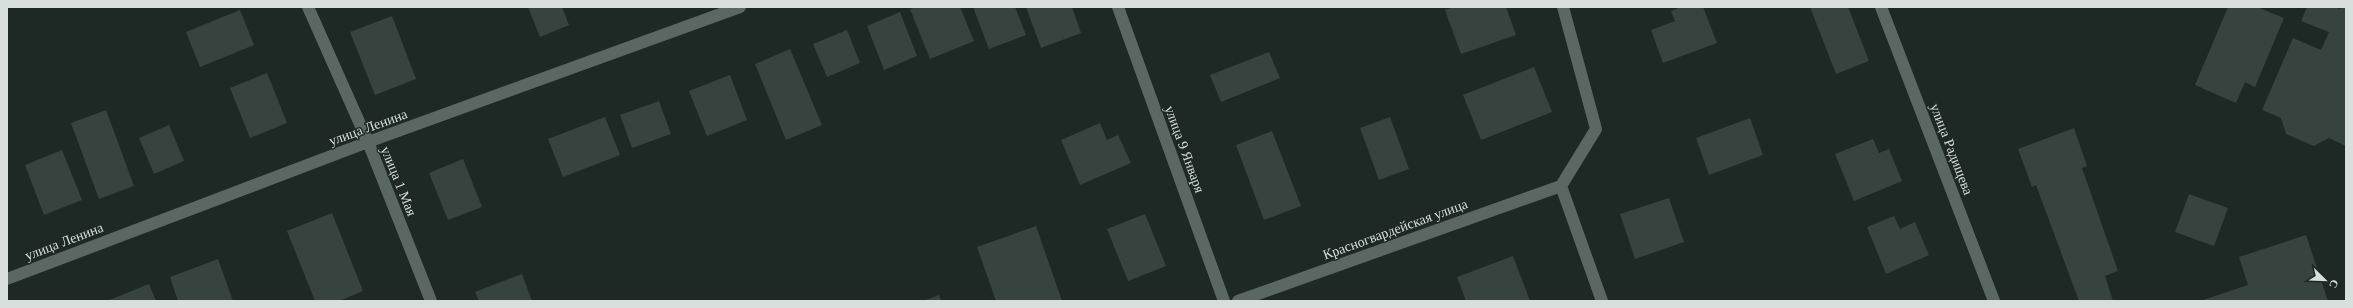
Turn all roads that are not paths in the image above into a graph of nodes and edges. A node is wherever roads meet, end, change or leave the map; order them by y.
1 (308, 7) edge
2 (740, 7) edge
3 (1118, 7) edge
4 (1563, 7) edge
5 (1881, 7) edge
6 (368, 142) junction
7 (1561, 186) junction
8 (7, 279) edge
9 (432, 301) edge
10 (1224, 301) edge
11 (1238, 301) edge
12 (1602, 301) edge
13 (1994, 301) edge

1 - 6 street, улица 1 Мая
2 - 6 street, улица Ленина
3 - 10 street, улица 9 Января
4 - 7 street
5 - 13 street, улица Радищева
6 - 8 street, улица Ленина
6 - 9 street, улица 1 Мая
7 - 11 street, Красногвардейская улица
7 - 12 street

